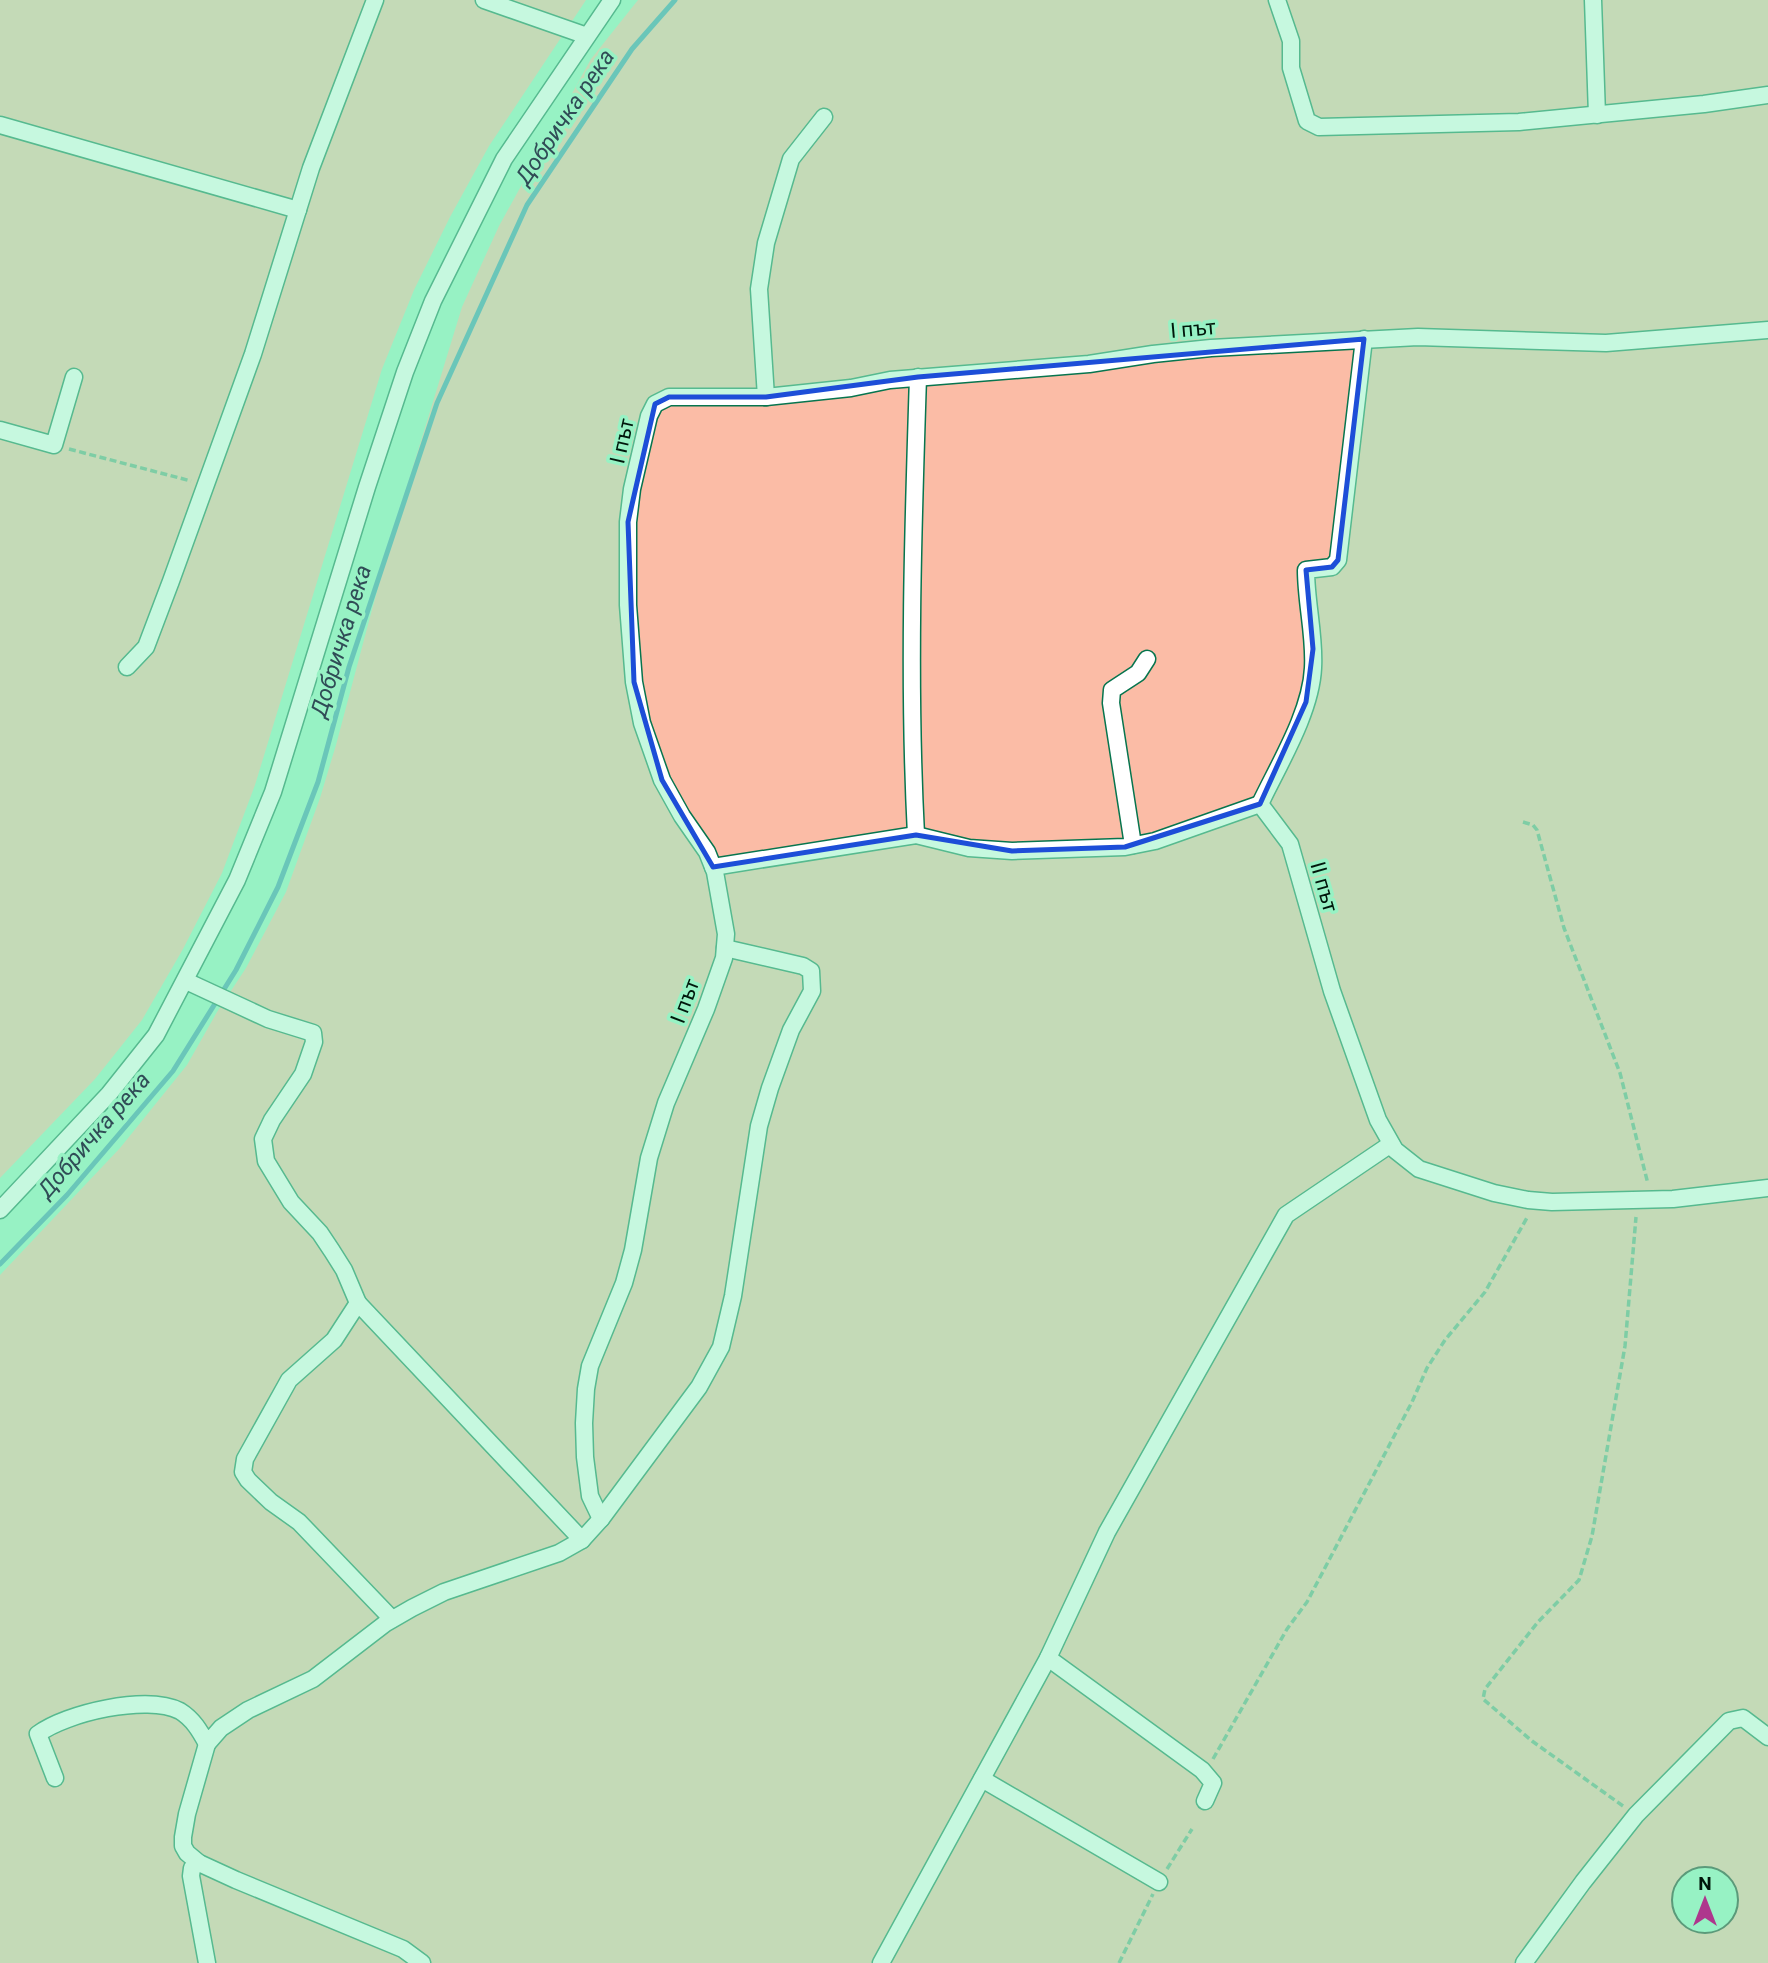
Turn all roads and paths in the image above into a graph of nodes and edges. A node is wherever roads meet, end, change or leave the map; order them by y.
1 (375, 0) edge
2 (484, 0) edge
3 (612, 0) edge
4 (1277, 0) edge
5 (1593, 0) edge
6 (587, 36) junction
7 (1768, 95) edge
8 (1597, 115) junction
9 (824, 117) dead end
10 (0, 125) edge
11 (298, 210) junction
12 (1768, 330) edge
13 (1364, 339) junction
14 (74, 377) dead end
15 (918, 377) junction
16 (766, 397) junction
17 (0, 430) edge
18 (54, 444) junction
19 (206, 485) junction
20 (1147, 659) dead end
21 (127, 667) dead end
22 (1260, 804) junction
23 (1523, 822) dead end
24 (916, 835) junction
25 (1133, 845) junction
26 (713, 867) junction
27 (725, 948) junction
28 (186, 981) junction
29 (1391, 1144) junction
30 (1768, 1188) edge
31 (1644, 1200) junction
32 (1536, 1201) junction
33 (0, 1210) edge
34 (358, 1303) junction
35 (601, 1519) junction
36 (582, 1540) junction
37 (392, 1619) junction
38 (1048, 1658) junction
39 (1768, 1737) edge
40 (207, 1744) junction
41 (1202, 1770) junction
42 (55, 1778) dead end
43 (982, 1779) junction
44 (1205, 1801) dead end
45 (1636, 1815) junction
46 (199, 1863) junction
47 (1159, 1882) dead end
48 (207, 1963) edge
49 (422, 1963) edge
50 (881, 1963) edge
51 (1524, 1963) edge

1 - 11 street
2 - 6 street
3 - 6 street
4 - 8 street
5 - 8 street
6 - 28 street
7 - 8 street
9 - 16 street
10 - 11 street
11 - 19 street
12 - 13 street, І път
13 - 15 street, І път
13 - 22 street
14 - 18 street
15 - 16 street, І път
15 - 24 street
16 - 26 street, І път
17 - 18 street
18 - 19 path
19 - 21 street
20 - 25 street
22 - 25 street
22 - 29 street, ІІ път
23 - 31 path
24 - 25 street
24 - 26 street
26 - 27 street, І път
27 - 35 street, І път
27 - 35 street
28 - 33 street
28 - 34 street
29 - 32 street, ІІ път
29 - 38 street
30 - 31 street, ІІ път
31 - 32 street, ІІ път
31 - 45 path
32 - 41 path
34 - 36 street
34 - 37 street
35 - 36 street
36 - 37 street
37 - 40 street
38 - 41 street
38 - 43 street
39 - 45 street
40 - 42 street
40 - 46 street
41 - 44 street
43 - 47 street
43 - 50 street
45 - 51 street
46 - 48 street
46 - 49 street

